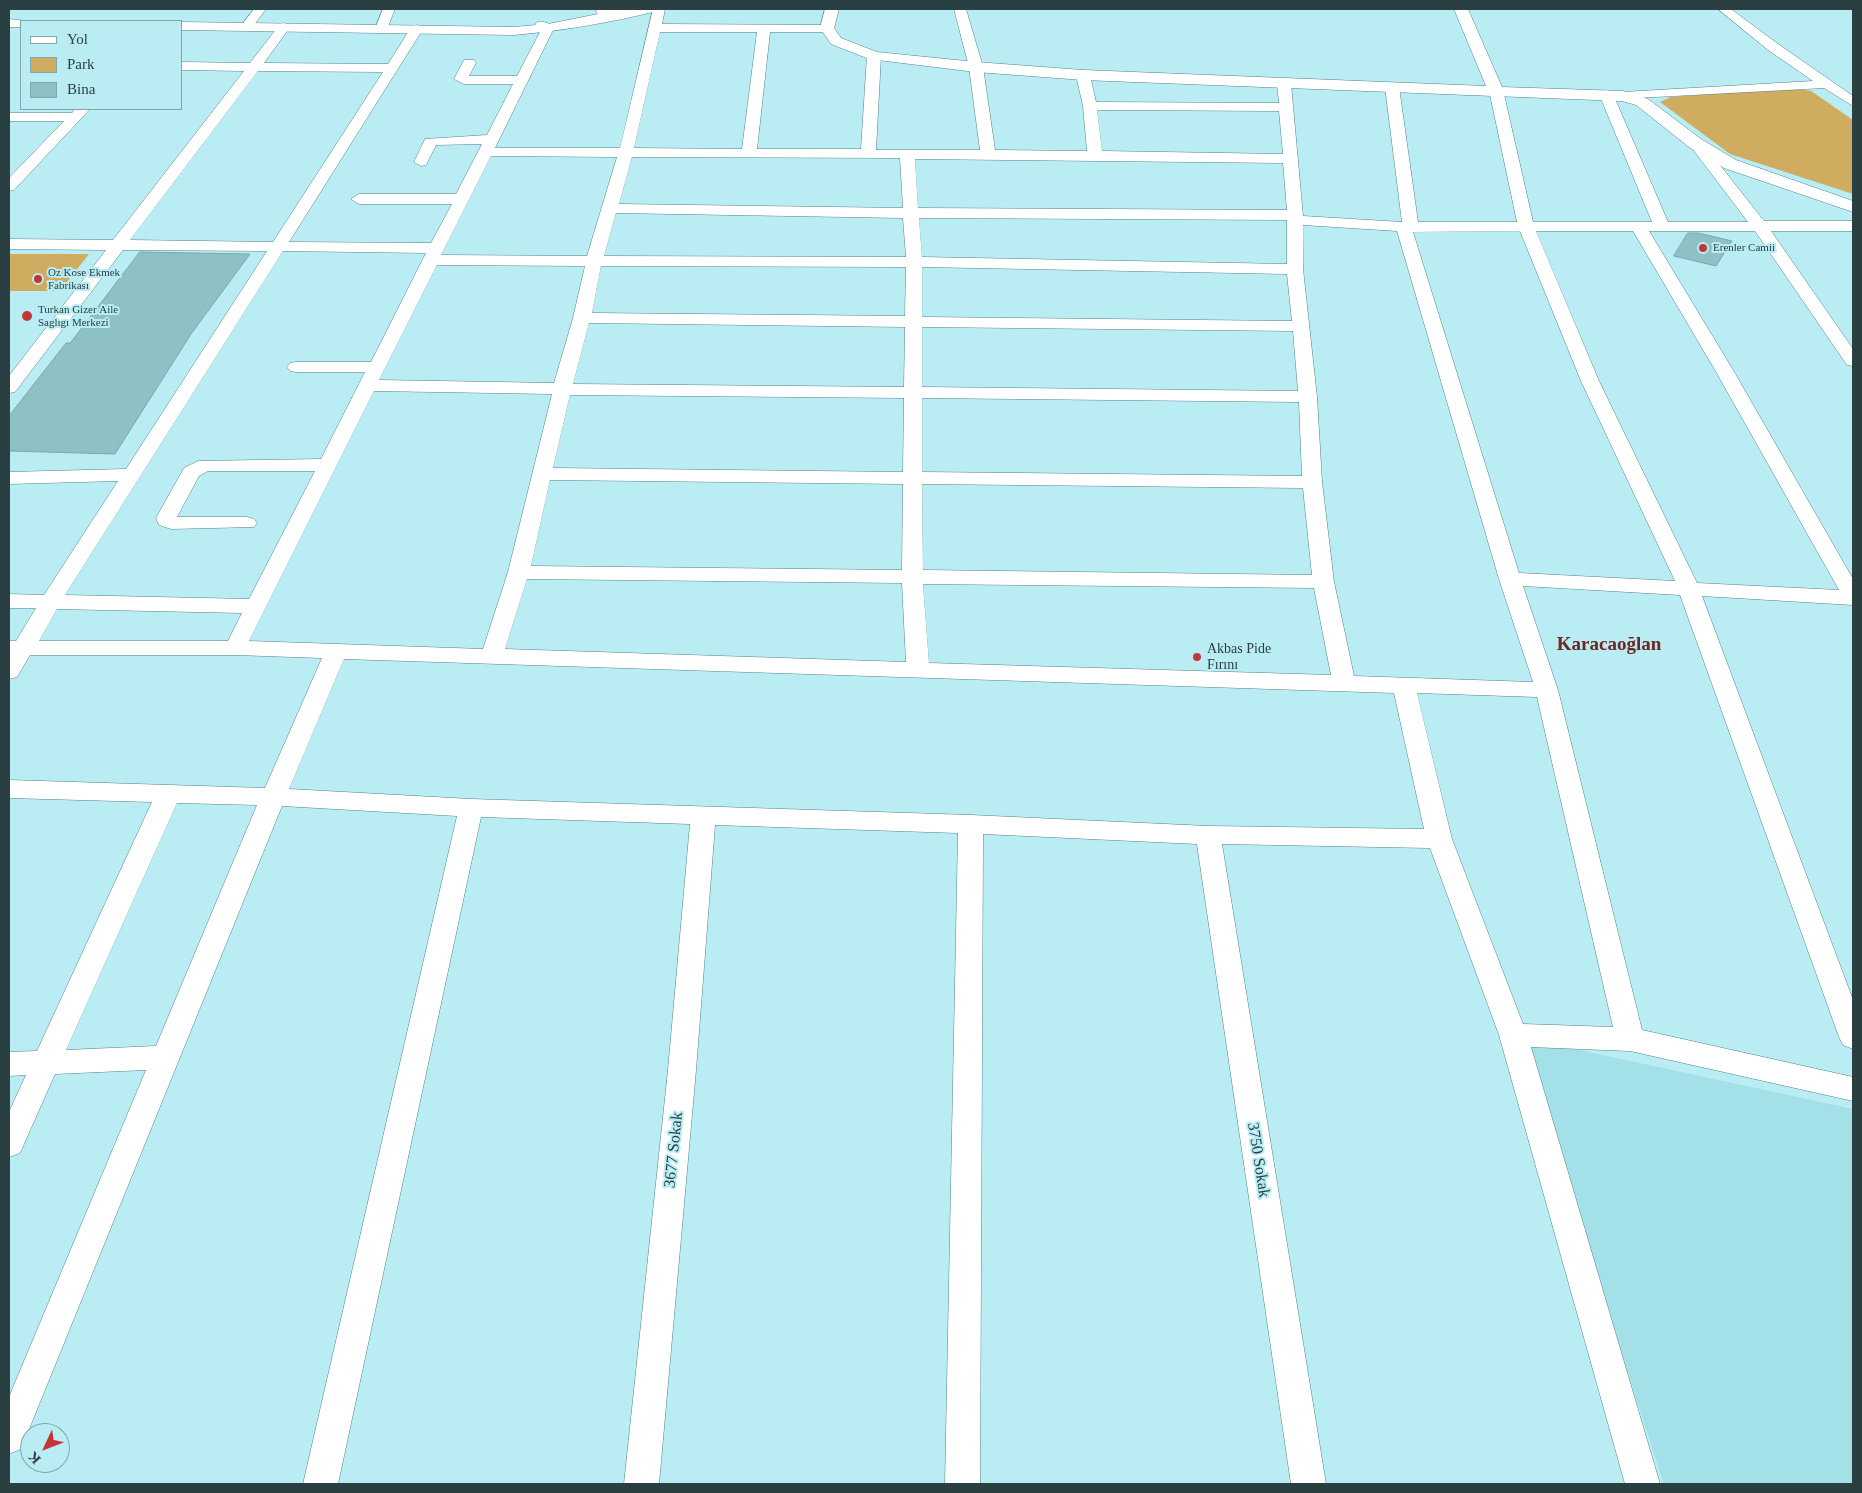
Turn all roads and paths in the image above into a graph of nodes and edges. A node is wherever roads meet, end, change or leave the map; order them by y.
1 (260, 9) edge
2 (389, 9) edge
3 (595, 9) edge
4 (601, 9) edge
5 (643, 9) edge
6 (659, 9) edge
7 (832, 9) edge
8 (960, 9) edge
9 (1461, 9) edge
10 (1724, 9) edge
11 (617, 15) junction
12 (182, 26) edge
13 (247, 26) junction
14 (284, 27) junction
15 (545, 27) junction
16 (381, 28) junction
17 (655, 28) junction
18 (764, 28) junction
19 (827, 28) junction
20 (417, 29) junction
21 (874, 56) junction
22 (469, 63) dead end
23 (182, 66) edge
24 (254, 67) junction
25 (976, 67) junction
26 (392, 68) junction
27 (1083, 75) junction
28 (522, 80) junction
29 (1284, 84) junction
30 (1826, 84) junction
31 (1392, 87) junction
32 (1496, 90) junction
33 (1606, 94) junction
34 (1623, 96) junction
35 (1853, 102) edge
36 (1090, 106) junction
37 (1286, 107) junction
38 (78, 113) edge
39 (9, 117) edge
40 (1695, 143) junction
41 (489, 146) junction
42 (626, 153) junction
43 (749, 154) junction
44 (868, 155) junction
45 (907, 155) junction
46 (988, 155) junction
47 (1095, 155) junction
48 (1290, 159) junction
49 (421, 162) dead end
50 (11, 181) edge
51 (359, 199) dead end
52 (462, 199) junction
53 (1853, 207) edge
54 (609, 208) junction
55 (912, 213) junction
56 (1295, 218) junction
57 (1638, 226) junction
58 (1662, 226) junction
59 (1853, 226) edge
60 (1408, 227) junction
61 (1526, 227) junction
62 (1760, 227) junction
63 (9, 244) edge
64 (118, 245) junction
65 (278, 246) junction
66 (434, 254) junction
67 (594, 260) junction
68 (914, 262) junction
69 (1295, 269) junction
70 (582, 318) junction
71 (912, 322) junction
72 (1302, 326) junction
73 (1853, 362) edge
74 (377, 367) junction
75 (296, 368) dead end
76 (368, 385) junction
77 (9, 388) edge
78 (562, 389) junction
79 (914, 393) junction
80 (1308, 397) junction
81 (327, 465) junction
82 (132, 474) junction
83 (543, 474) junction
84 (9, 478) edge
85 (914, 478) junction
86 (1312, 482) junction
87 (247, 523) dead end
88 (519, 572) junction
89 (912, 578) junction
90 (1510, 579) junction
91 (1323, 582) junction
92 (1688, 587) junction
93 (1853, 598) edge
94 (9, 601) edge
95 (51, 601) junction
96 (256, 606) junction
97 (16, 648) edge
98 (235, 648) junction
99 (336, 651) junction
100 (492, 656) junction
101 (918, 670) junction
102 (9, 672) edge
103 (1344, 684) junction
104 (1404, 686) junction
105 (1546, 690) junction
106 (9, 788) edge
107 (168, 795) junction
108 (273, 797) junction
109 (472, 808) junction
110 (703, 815) junction
111 (972, 824) junction
112 (1208, 835) junction
113 (1439, 839) junction
114 (1513, 1035) junction
115 (1853, 1037) edge
116 (1630, 1039) junction
117 (166, 1057) junction
118 (45, 1062) junction
119 (9, 1064) edge
120 (1853, 1089) edge
121 (9, 1144) edge
122 (9, 1437) edge
123 (320, 1484) edge
124 (640, 1484) edge
125 (962, 1484) edge
126 (1308, 1484) edge
127 (1643, 1484) edge

1 - 13 street
2 - 16 street
3 - 15 street
4 - 11 street
5 - 11 street
6 - 17 street
7 - 19 street
8 - 25 street
9 - 32 street
10 - 30 street
11 - 15 street
12 - 13 street
13 - 14 street
14 - 16 street
14 - 24 street
15 - 20 street
15 - 28 street
16 - 20 street
17 - 18 street
17 - 42 street
18 - 19 street
18 - 43 street
19 - 21 street
20 - 26 street
21 - 25 street
21 - 44 street
22 - 28 street
23 - 24 street
24 - 26 street
24 - 64 street
25 - 27 street
25 - 46 street
26 - 65 street
27 - 29 street
27 - 36 street
28 - 41 street
29 - 31 street
29 - 37 street
30 - 34 street
30 - 35 street
31 - 32 street
31 - 60 street
32 - 33 street
32 - 61 street
33 - 34 street
33 - 58 street
34 - 40 street
36 - 37 street
36 - 47 street
37 - 48 street
38 - 39 street
38 - 50 street
40 - 53 street
40 - 62 street
41 - 42 street
41 - 49 street
41 - 52 street
42 - 43 street
42 - 54 street
43 - 44 street
44 - 45 street
45 - 46 street
45 - 55 street
46 - 47 street
47 - 48 street
48 - 56 street
51 - 52 street
52 - 66 street
54 - 55 street
54 - 67 street
55 - 56 street
55 - 68 street
56 - 60 street
56 - 69 street
57 - 58 street
57 - 61 street
57 - 93 street
58 - 62 street
59 - 62 street
60 - 61 street
60 - 90 street
61 - 92 street
62 - 73 street
63 - 64 street
64 - 65 street
64 - 77 street
65 - 66 street
65 - 82 street
66 - 67 street
66 - 74 street
67 - 68 street
67 - 70 street
68 - 69 street
68 - 71 street
69 - 72 street
70 - 71 street
70 - 78 street
71 - 72 street
71 - 79 street
72 - 80 street
74 - 75 street
74 - 76 street
76 - 78 street
76 - 81 street
78 - 79 street
78 - 83 street
79 - 80 street
79 - 85 street
80 - 86 street
81 - 87 street
81 - 96 street
82 - 84 street
82 - 95 street
83 - 85 street
83 - 88 street
85 - 86 street
85 - 89 street
86 - 91 street
88 - 89 street
88 - 100 street
89 - 91 street
89 - 101 street
90 - 92 street
90 - 105 street
91 - 103 street
92 - 93 street
92 - 115 street
94 - 95 street
95 - 96 street
95 - 97 street
96 - 98 street
97 - 98 street
97 - 102 street
98 - 99 street
99 - 100 street
99 - 108 street
100 - 101 street
101 - 103 street
103 - 104 street
104 - 105 street
104 - 113 street
105 - 116 street
106 - 107 street
107 - 108 street
107 - 118 street
108 - 109 street
108 - 117 street
109 - 110 street
109 - 123 street
110 - 111 street
110 - 124 street, 3677 Sokak
111 - 112 street
111 - 125 street
112 - 113 street
112 - 126 street, 3750 Sokak
113 - 114 street
114 - 116 street
114 - 127 street
116 - 120 street
117 - 118 street
117 - 122 street
118 - 119 street
118 - 121 street

